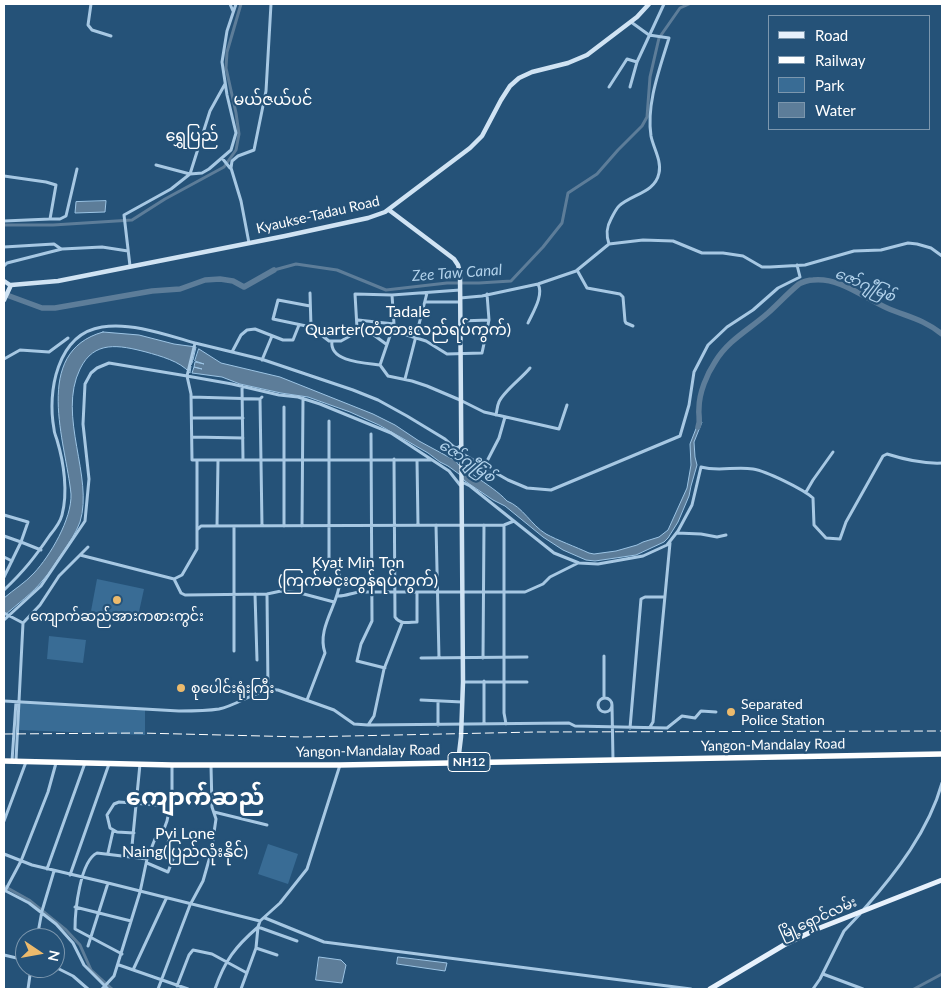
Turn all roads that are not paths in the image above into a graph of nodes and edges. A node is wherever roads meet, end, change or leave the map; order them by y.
1 (91, 4) edge
2 (230, 4) edge
3 (236, 4) edge
4 (271, 4) edge
5 (648, 4) edge
6 (664, 4) edge
7 (234, 11) junction
8 (630, 22) junction
9 (649, 35) junction
10 (111, 36) dead end
11 (637, 62) junction
12 (225, 84) junction
13 (609, 87) dead end
14 (630, 87) dead end
15 (222, 158) junction
16 (156, 165) dead end
17 (230, 168) junction
18 (77, 169) dead end
19 (190, 174) junction
20 (4, 176) edge
21 (389, 210) junction
22 (50, 219) junction
23 (4, 221) edge
24 (249, 243) junction
25 (609, 244) junction
26 (4, 247) edge
27 (62, 249) junction
28 (128, 250) junction
29 (942, 256) edge
30 (797, 265) junction
31 (4, 266) edge
32 (130, 266) junction
33 (577, 270) junction
34 (4, 282) edge
35 (538, 284) junction
36 (10, 285) junction
37 (460, 288) junction
38 (310, 293) dead end
39 (427, 294) junction
40 (487, 294) junction
41 (392, 295) junction
42 (4, 300) edge
43 (460, 300) junction
44 (426, 302) junction
45 (310, 306) junction
46 (358, 320) junction
47 (489, 320) junction
48 (460, 321) junction
49 (528, 323) dead end
50 (394, 324) junction
51 (299, 325) junction
52 (633, 326) dead end
53 (311, 327) junction
54 (358, 328) junction
55 (392, 332) junction
56 (272, 336) junction
57 (68, 338) dead end
58 (416, 338) junction
59 (332, 341) junction
60 (386, 344) junction
61 (195, 345) junction
62 (232, 352) junction
63 (460, 355) junction
64 (4, 359) edge
65 (262, 360) junction
66 (380, 365) junction
67 (530, 368) dead end
68 (188, 374) junction
69 (405, 379) junction
70 (242, 386) junction
71 (191, 397) junction
72 (241, 398) junction
73 (303, 398) junction
74 (460, 400) junction
75 (567, 405) dead end
76 (284, 407) dead end
77 (496, 415) junction
78 (505, 417) junction
79 (192, 418) junction
80 (242, 418) junction
81 (329, 422) dead end
82 (371, 434) dead end
83 (192, 437) junction
84 (243, 438) junction
85 (460, 449) junction
86 (833, 452) dead end
87 (303, 459) junction
88 (328, 459) junction
89 (197, 460) junction
90 (218, 460) junction
91 (243, 460) junction
92 (262, 460) junction
93 (284, 460) junction
94 (370, 460) junction
95 (394, 460) junction
96 (417, 460) junction
97 (433, 460) junction
98 (942, 463) edge
99 (484, 467) junction
100 (460, 483) junction
101 (806, 492) junction
102 (4, 515) edge
103 (514, 520) junction
104 (418, 525) junction
105 (436, 525) junction
106 (461, 525) junction
107 (484, 525) junction
108 (504, 525) junction
109 (217, 526) junction
110 (234, 526) junction
111 (262, 526) junction
112 (284, 526) junction
113 (302, 526) junction
114 (328, 526) junction
115 (371, 526) junction
116 (395, 526) junction
117 (198, 529) junction
118 (677, 533) junction
119 (726, 534) dead end
120 (4, 536) edge
121 (670, 541) junction
122 (21, 542) junction
123 (88, 547) dead end
124 (41, 550) junction
125 (80, 556) junction
126 (4, 557) edge
127 (12, 561) junction
128 (579, 563) junction
129 (4, 577) edge
130 (174, 579) junction
131 (4, 590) edge
132 (372, 592) junction
133 (395, 592) junction
134 (418, 592) junction
135 (438, 592) junction
136 (462, 592) junction
137 (485, 592) junction
138 (503, 592) junction
139 (233, 594) junction
140 (256, 594) junction
141 (267, 594) junction
142 (337, 596) junction
143 (665, 597) junction
144 (334, 602) junction
145 (4, 613) edge
146 (8, 616) junction
147 (4, 620) edge
148 (23, 623) junction
149 (402, 623) junction
150 (234, 651) dead end
151 (604, 656) dead end
152 (528, 657) dead end
153 (421, 658) dead end
154 (439, 658) junction
155 (462, 658) junction
156 (483, 658) junction
157 (504, 658) junction
158 (257, 660) dead end
159 (385, 668) junction
160 (484, 681) junction
161 (505, 681) junction
162 (463, 682) junction
163 (527, 682) dead end
164 (268, 689) junction
165 (604, 698) junction
166 (307, 700) junction
167 (421, 700) dead end
168 (4, 702) edge
169 (17, 702) junction
170 (438, 702) junction
171 (462, 702) junction
172 (612, 705) junction
173 (716, 712) dead end
174 (461, 724) junction
175 (484, 724) junction
176 (506, 724) junction
177 (368, 725) junction
178 (438, 725) junction
179 (612, 726) junction
180 (630, 728) junction
181 (650, 728) junction
182 (942, 755) edge
183 (4, 761) edge
184 (14, 761) junction
185 (26, 761) junction
186 (613, 761) junction
187 (56, 762) junction
188 (85, 762) junction
189 (458, 762) junction
190 (109, 763) junction
191 (140, 763) junction
192 (172, 765) junction
193 (211, 765) junction
194 (340, 765) junction
195 (942, 783) edge
196 (137, 804) junction
197 (171, 806) junction
198 (214, 812) junction
199 (4, 821) edge
200 (268, 825) dead end
201 (113, 830) junction
202 (134, 833) junction
203 (4, 854) edge
204 (108, 854) junction
205 (131, 856) junction
206 (173, 859) dead end
207 (20, 861) junction
208 (147, 861) junction
209 (47, 869) junction
210 (54, 870) junction
211 (70, 875) junction
212 (82, 878) junction
213 (942, 880) edge
214 (108, 883) junction
215 (5, 890) edge
216 (140, 892) junction
217 (166, 898) junction
218 (190, 905) junction
219 (75, 907) junction
220 (864, 910) junction
221 (42, 912) junction
222 (100, 913) junction
223 (265, 918) junction
224 (131, 922) junction
225 (260, 922) junction
226 (258, 927) junction
227 (39, 928) edge
228 (90, 938) junction
229 (297, 941) dead end
230 (88, 946) dead end
231 (256, 948) junction
232 (122, 954) junction
233 (277, 955) dead end
234 (226, 962) junction
235 (119, 965) junction
236 (134, 970) junction
237 (65, 972) edge
238 (247, 973) junction
239 (823, 974) junction
240 (162, 980) junction
241 (177, 986) junction
242 (107, 987) edge
243 (88, 989) edge
244 (102, 989) edge
245 (158, 989) edge
246 (188, 989) edge
247 (215, 989) edge
248 (241, 989) edge
249 (691, 989) edge
250 (710, 989) edge
251 (813, 989) edge
252 (863, 989) edge

1 - 10 street
2 - 7 street
3 - 7 street
4 - 17 street
5 - 8 main road, Kyaukse-Tadau Road
6 - 9 street
7 - 12 street
8 - 9 street
8 - 21 main road, Kyaukse-Tadau Road
9 - 11 street
9 - 25 street
11 - 13 street
11 - 14 street
12 - 15 street
12 - 19 street
15 - 17 street
15 - 19 street
16 - 19 street
17 - 24 street
18 - 22 street
19 - 28 street
20 - 22 street
21 - 24 main road, Kyaukse-Tadau Road
21 - 37 main road
22 - 23 street
24 - 32 main road, Kyaukse-Tadau Road
25 - 30 street
25 - 33 street
26 - 27 street
27 - 28 street
27 - 31 street
28 - 32 street
29 - 30 street
30 - 99 street
32 - 36 main road, Kyaukse-Tadau Road
33 - 35 street
33 - 52 street
34 - 36 main road
35 - 40 street
35 - 49 street
36 - 42 main road
37 - 39 street
37 - 43 main road
38 - 45 street
39 - 41 street
39 - 44 street
40 - 43 street
40 - 47 street
41 - 46 street
41 - 50 street
43 - 44 street
43 - 48 main road
44 - 58 street
45 - 51 street
45 - 53 street
46 - 50 street
46 - 54 street
47 - 48 street
47 - 63 street
48 - 63 main road
50 - 55 street
51 - 53 street
51 - 56 street
53 - 59 street
54 - 59 street
54 - 60 street
55 - 58 street
55 - 60 street
56 - 62 street
56 - 65 street
57 - 64 street
58 - 63 street
58 - 69 street
59 - 66 street
60 - 66 street
61 - 62 street
61 - 68 street
61 - 124 street
62 - 65 street
63 - 74 main road
65 - 85 street
66 - 69 street
67 - 77 street
68 - 70 street
68 - 71 street
68 - 146 street
69 - 74 street
70 - 72 street
70 - 73 street
71 - 72 street
71 - 79 street
72 - 80 street
72 - 92 street
73 - 87 street
73 - 97 street
74 - 77 street
74 - 85 main road
75 - 78 street
76 - 93 street
77 - 78 street
78 - 99 street
79 - 80 street
79 - 83 street
80 - 84 street
81 - 88 street
82 - 94 street
83 - 84 street
83 - 89 street
84 - 91 street
85 - 99 street
85 - 100 main road
86 - 101 street
87 - 88 street
87 - 93 street
87 - 113 street
88 - 94 street
88 - 114 street
89 - 90 street
89 - 117 street
90 - 91 street
90 - 109 street
91 - 92 street
92 - 93 street
92 - 111 street
93 - 112 street
94 - 95 street
94 - 115 street
95 - 96 street
95 - 116 street
96 - 97 street
96 - 104 street
97 - 100 street
98 - 101 street
100 - 103 street
100 - 106 main road
101 - 118 street
102 - 122 street
103 - 108 street
103 - 128 street
104 - 105 street
104 - 116 street
105 - 106 street
105 - 135 street
106 - 107 street
106 - 136 main road
107 - 108 street
107 - 137 street
108 - 138 street
109 - 110 street
109 - 117 street
110 - 111 street
110 - 139 street
111 - 112 street
112 - 113 street
113 - 114 street
114 - 115 street
114 - 142 street
115 - 116 street
115 - 132 street
116 - 133 street
117 - 130 street
118 - 119 street
118 - 121 street
120 - 122 street
121 - 128 street
121 - 143 street
122 - 124 street
122 - 127 street
123 - 125 street
124 - 131 street
125 - 130 street
125 - 148 street
126 - 127 street
127 - 129 street
128 - 138 street
130 - 139 street
132 - 133 street
132 - 142 street
132 - 159 street
133 - 134 street
133 - 149 street
134 - 135 street
134 - 149 street
135 - 136 street
135 - 154 street
136 - 137 street
136 - 155 main road
137 - 138 street
137 - 156 street
138 - 157 street
139 - 140 street
139 - 150 street
140 - 141 street
140 - 158 street
141 - 144 street
141 - 164 street
142 - 144 street
143 - 180 street
143 - 181 street
144 - 166 street
145 - 146 street
146 - 147 street
146 - 148 street
148 - 169 street
149 - 159 street
151 - 165 street
152 - 157 street
153 - 154 street
154 - 155 street
155 - 156 street
155 - 162 main road
156 - 157 street
157 - 161 street
159 - 177 street
160 - 161 street
160 - 162 street
160 - 175 street
161 - 163 street
161 - 176 street
162 - 171 main road
164 - 166 street
164 - 169 street
165 - 172 street
165 - 172 street
166 - 177 street
167 - 170 street
168 - 169 street
169 - 184 street
170 - 171 street
170 - 178 street
171 - 174 main road
172 - 179 street
173 - 181 street
174 - 175 street
174 - 178 street
174 - 189 main road
175 - 176 street
176 - 179 street
177 - 178 street
179 - 180 street
179 - 186 street
180 - 181 street
182 - 186 highway, Yangon-Mandalay Road / NH12
183 - 184 highway, Yangon-Mandalay Road / NH12
184 - 185 highway, Yangon-Mandalay Road / NH12
185 - 187 highway, Yangon-Mandalay Road / NH12
185 - 199 street
186 - 189 highway, Yangon-Mandalay Road / NH12
187 - 188 highway, Yangon-Mandalay Road / NH12
187 - 207 street
188 - 190 highway, Yangon-Mandalay Road / NH12
188 - 209 street
189 - 194 highway, Yangon-Mandalay Road / NH12
190 - 191 highway, Yangon-Mandalay Road / NH12
190 - 211 street
191 - 192 highway, Yangon-Mandalay Road / NH12
191 - 196 street
192 - 193 highway, Yangon-Mandalay Road / NH12
192 - 197 street
193 - 194 highway, Yangon-Mandalay Road / NH12
193 - 198 street
194 - 223 street
195 - 220 street
196 - 197 street
196 - 201 street
196 - 202 street
197 - 208 street
198 - 200 street
198 - 218 street
201 - 202 street
201 - 204 street
202 - 205 street
203 - 207 street
204 - 205 street
204 - 212 street
205 - 208 street
206 - 208 street
207 - 209 street
207 - 215 street
208 - 216 street
209 - 210 street
210 - 211 street
210 - 221 street
211 - 212 street
212 - 214 street
212 - 219 street
213 - 220 main road, မြို့ရှောင်လမ်း
214 - 216 street
214 - 222 street
215 - 221 street
216 - 217 street
216 - 224 street
217 - 218 street
217 - 236 street
218 - 225 street
218 - 240 street
219 - 222 street
219 - 228 street
220 - 239 street
220 - 250 main road, မြို့ရှောင်လမ်း
221 - 227 street
221 - 242 street
222 - 224 street
222 - 228 street
223 - 225 street
223 - 249 street
224 - 232 street
225 - 226 street
226 - 229 street
226 - 231 street
226 - 234 street
228 - 230 street
228 - 232 street
231 - 233 street
231 - 238 street
232 - 235 street
234 - 238 street
234 - 241 street
234 - 247 street
235 - 236 street
235 - 242 street
236 - 240 street
237 - 243 street
238 - 248 street
239 - 251 street
239 - 252 street
240 - 241 street
240 - 245 street
241 - 246 street
242 - 244 street

